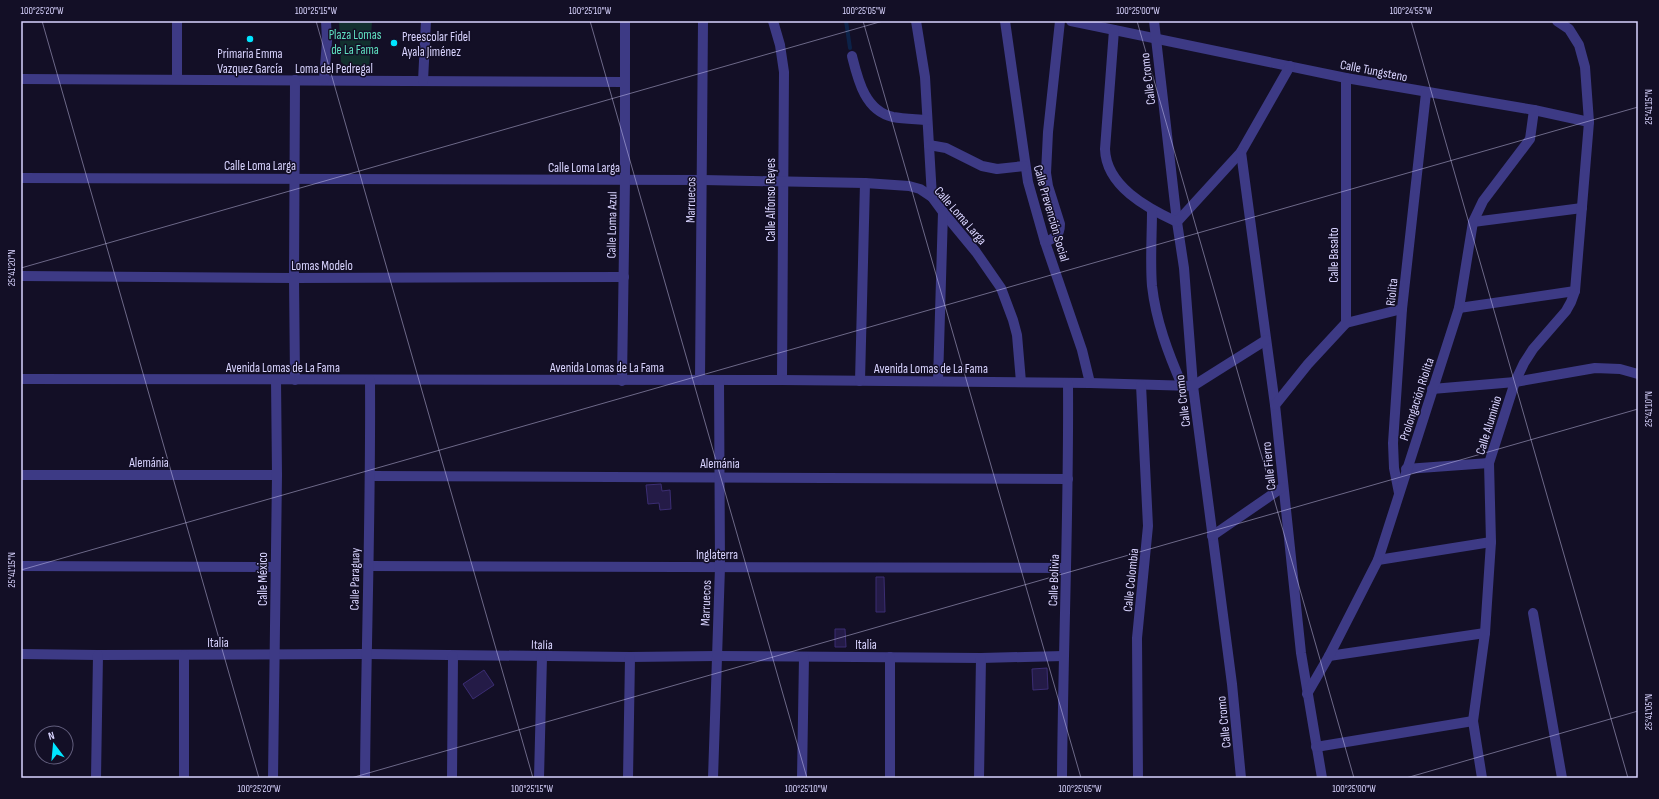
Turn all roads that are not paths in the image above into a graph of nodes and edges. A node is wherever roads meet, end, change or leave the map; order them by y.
1 (177, 21) edge
2 (326, 21) edge
3 (426, 21) edge
4 (625, 21) edge
5 (703, 21) edge
6 (773, 21) edge
7 (916, 21) edge
8 (1005, 21) edge
9 (1060, 21) edge
10 (1154, 21) edge
11 (1557, 21) edge
12 (1077, 22) edge
13 (1114, 30) junction
14 (1155, 38) junction
15 (852, 56) dead end
16 (1290, 66) junction
17 (1346, 78) junction
18 (21, 79) edge
19 (177, 79) junction
20 (295, 80) junction
21 (324, 80) junction
22 (423, 81) junction
23 (624, 82) junction
24 (1426, 93) junction
25 (1534, 110) junction
26 (927, 120) junction
27 (1589, 122) junction
28 (929, 145) junction
29 (1241, 152) junction
30 (1024, 166) junction
31 (21, 178) edge
32 (294, 178) junction
33 (625, 180) junction
34 (703, 180) junction
35 (783, 181) junction
36 (865, 183) junction
37 (932, 197) junction
38 (1582, 208) junction
39 (1152, 210) junction
40 (942, 212) junction
41 (1177, 222) junction
42 (1473, 222) junction
43 (1045, 242) junction
44 (21, 276) edge
45 (624, 277) junction
46 (294, 278) junction
47 (1576, 291) junction
48 (1459, 308) junction
49 (1402, 309) junction
50 (1346, 323) junction
51 (1266, 340) junction
52 (1638, 374) edge
53 (21, 379) edge
54 (276, 380) junction
55 (295, 380) junction
56 (370, 380) junction
57 (700, 380) junction
58 (719, 380) junction
59 (782, 380) junction
60 (622, 381) junction
61 (860, 381) junction
62 (938, 381) junction
63 (1021, 382) junction
64 (1515, 382) junction
65 (1068, 383) junction
66 (1090, 383) junction
67 (1141, 385) junction
68 (1182, 386) junction
69 (1193, 386) junction
70 (1432, 389) junction
71 (1275, 405) junction
72 (1489, 463) junction
73 (1406, 469) junction
74 (21, 475) edge
75 (277, 475) junction
76 (371, 476) junction
77 (720, 476) junction
78 (1068, 479) junction
79 (1283, 487) junction
80 (1399, 494) junction
81 (1212, 536) junction
82 (1491, 542) junction
83 (1378, 560) junction
84 (21, 566) edge
85 (368, 566) junction
86 (275, 567) junction
87 (720, 567) junction
88 (1066, 568) junction
89 (1533, 613) dead end
90 (1485, 633) junction
91 (21, 654) edge
92 (366, 654) junction
93 (98, 655) junction
94 (184, 655) junction
95 (275, 655) junction
96 (453, 656) junction
97 (716, 656) junction
98 (1063, 656) junction
99 (1329, 656) junction
100 (542, 657) junction
101 (630, 657) junction
102 (804, 657) junction
103 (890, 657) junction
104 (981, 658) junction
105 (1307, 694) junction
106 (1473, 721) junction
107 (1316, 747) junction
108 (96, 778) edge
109 (184, 778) edge
110 (273, 778) edge
111 (365, 778) edge
112 (452, 778) edge
113 (539, 778) edge
114 (628, 778) edge
115 (713, 778) edge
116 (802, 778) edge
117 (890, 778) edge
118 (979, 778) edge
119 (1062, 778) edge
120 (1138, 778) edge
121 (1241, 778) edge
122 (1322, 778) edge
123 (1482, 778) edge
124 (1562, 778) edge

1 - 19 street
2 - 21 street
3 - 22 street
4 - 23 street, Calle Loma Azul
5 - 34 street, Marruecos
6 - 35 street, Calle Alfonso Reyes
7 - 26 street
8 - 30 street, Calle Prevención Social
9 - 43 street
10 - 14 street, Calle Cromo
11 - 27 street, Calle Aluminio
12 - 13 street, Calle Tungsteno
13 - 14 street, Calle Tungsteno
13 - 39 street
14 - 16 street, Calle Tungsteno
14 - 41 street, Calle Cromo
15 - 26 street
16 - 17 street, Calle Tungsteno
16 - 29 street
17 - 24 street, Calle Tungsteno
17 - 50 street, Calle Basalto
18 - 19 street, Loma del Pedregal
19 - 20 street, Loma del Pedregal
20 - 21 street, Loma del Pedregal
20 - 32 street
21 - 22 street, Loma del Pedregal
22 - 23 street, Loma del Pedregal
23 - 33 street, Calle Loma Azul
24 - 25 street, Calle Tungsteno
24 - 49 street, Riolita
25 - 27 street, Calle Tungsteno
25 - 42 street, Prolongación Riolita
26 - 28 street
27 - 38 street, Calle Aluminio
28 - 30 street
28 - 37 street
29 - 41 street
29 - 51 street, Calle Fierro
30 - 43 street, Calle Prevención Social
31 - 32 street, Calle Loma Larga
32 - 33 street, Calle Loma Larga
32 - 46 street
33 - 34 street, Calle Loma Larga
33 - 45 street, Calle Loma Azul
34 - 35 street, Calle Loma Larga
34 - 57 street, Marruecos
35 - 36 street, Calle Loma Larga
35 - 59 street, Calle Alfonso Reyes
36 - 37 street, Calle Loma Larga
36 - 61 street
37 - 40 street, Calle Loma Larga
38 - 42 street
38 - 47 street, Calle Aluminio
39 - 41 street
39 - 68 street
40 - 62 street
40 - 63 street, Calle Loma Larga
41 - 69 street, Calle Cromo
42 - 48 street, Prolongación Riolita
43 - 66 street, Calle Prevención Social
44 - 46 street, Lomas Modelo
45 - 46 street, Lomas Modelo
45 - 60 street, Calle Loma Azul
46 - 55 street
47 - 48 street
47 - 64 street, Calle Aluminio
48 - 70 street, Prolongación Riolita
49 - 50 street
49 - 80 street, Riolita
50 - 71 street
51 - 69 street
51 - 71 street, Calle Fierro
52 - 64 street
53 - 54 street, Avenida Lomas de La Fama
54 - 55 street, Avenida Lomas de La Fama
54 - 75 street, Calle México
55 - 56 street, Avenida Lomas de La Fama
56 - 60 street, Avenida Lomas de La Fama
56 - 76 street, Calle Paraguay
57 - 58 street, Avenida Lomas de La Fama
57 - 60 street, Avenida Lomas de La Fama
58 - 59 street, Avenida Lomas de La Fama
58 - 77 street, Marruecos
59 - 61 street, Avenida Lomas de La Fama
61 - 62 street, Avenida Lomas de La Fama
62 - 63 street, Avenida Lomas de La Fama
63 - 65 street, Avenida Lomas de La Fama
64 - 70 street
64 - 72 street, Calle Aluminio
65 - 66 street, Avenida Lomas de La Fama
65 - 78 street, Calle Bolivia
66 - 67 street, Avenida Lomas de La Fama
67 - 68 street, Avenida Lomas de La Fama
67 - 120 street, Calle Colombia
68 - 69 street, Avenida Lomas de La Fama
69 - 81 street, Calle Cromo
70 - 73 street, Prolongación Riolita
71 - 79 street, Calle Fierro
72 - 73 street
72 - 82 street, Calle Aluminio
73 - 80 street, Prolongación Riolita
74 - 75 street, Alemánia
75 - 86 street, Calle México
76 - 77 street, Alemánia
76 - 85 street, Calle Paraguay
77 - 78 street, Alemánia
77 - 87 street, Marruecos
78 - 88 street, Calle Bolivia
79 - 81 street
79 - 105 street, Calle Fierro
80 - 83 street, Prolongación Riolita
81 - 121 street, Calle Cromo
82 - 83 street
82 - 90 street, Calle Aluminio
83 - 99 street, Prolongación Riolita
84 - 86 street
85 - 87 street, Inglaterra
85 - 92 street, Calle Paraguay
86 - 95 street, Calle México
87 - 88 street, Inglaterra
87 - 97 street, Marruecos
88 - 98 street, Calle Bolivia
89 - 124 street
90 - 99 street
90 - 106 street, Calle Aluminio
91 - 93 street, Italia
92 - 95 street, Italia
92 - 96 street, Italia
92 - 111 street, Calle Paraguay
93 - 94 street, Italia
93 - 108 street
94 - 95 street, Italia
94 - 109 street
95 - 110 street, Calle México
96 - 100 street, Italia
96 - 112 street
97 - 101 street, Italia
97 - 102 street, Italia
97 - 115 street, Marruecos
98 - 104 street, Italia
98 - 119 street, Calle Bolivia
99 - 105 street, Prolongación Riolita
100 - 101 street, Italia
100 - 113 street
101 - 114 street
102 - 103 street, Italia
102 - 116 street
103 - 104 street, Italia
103 - 117 street
104 - 118 street
105 - 107 street, Calle Fierro
106 - 107 street
106 - 123 street, Calle Aluminio
107 - 122 street, Calle Fierro

